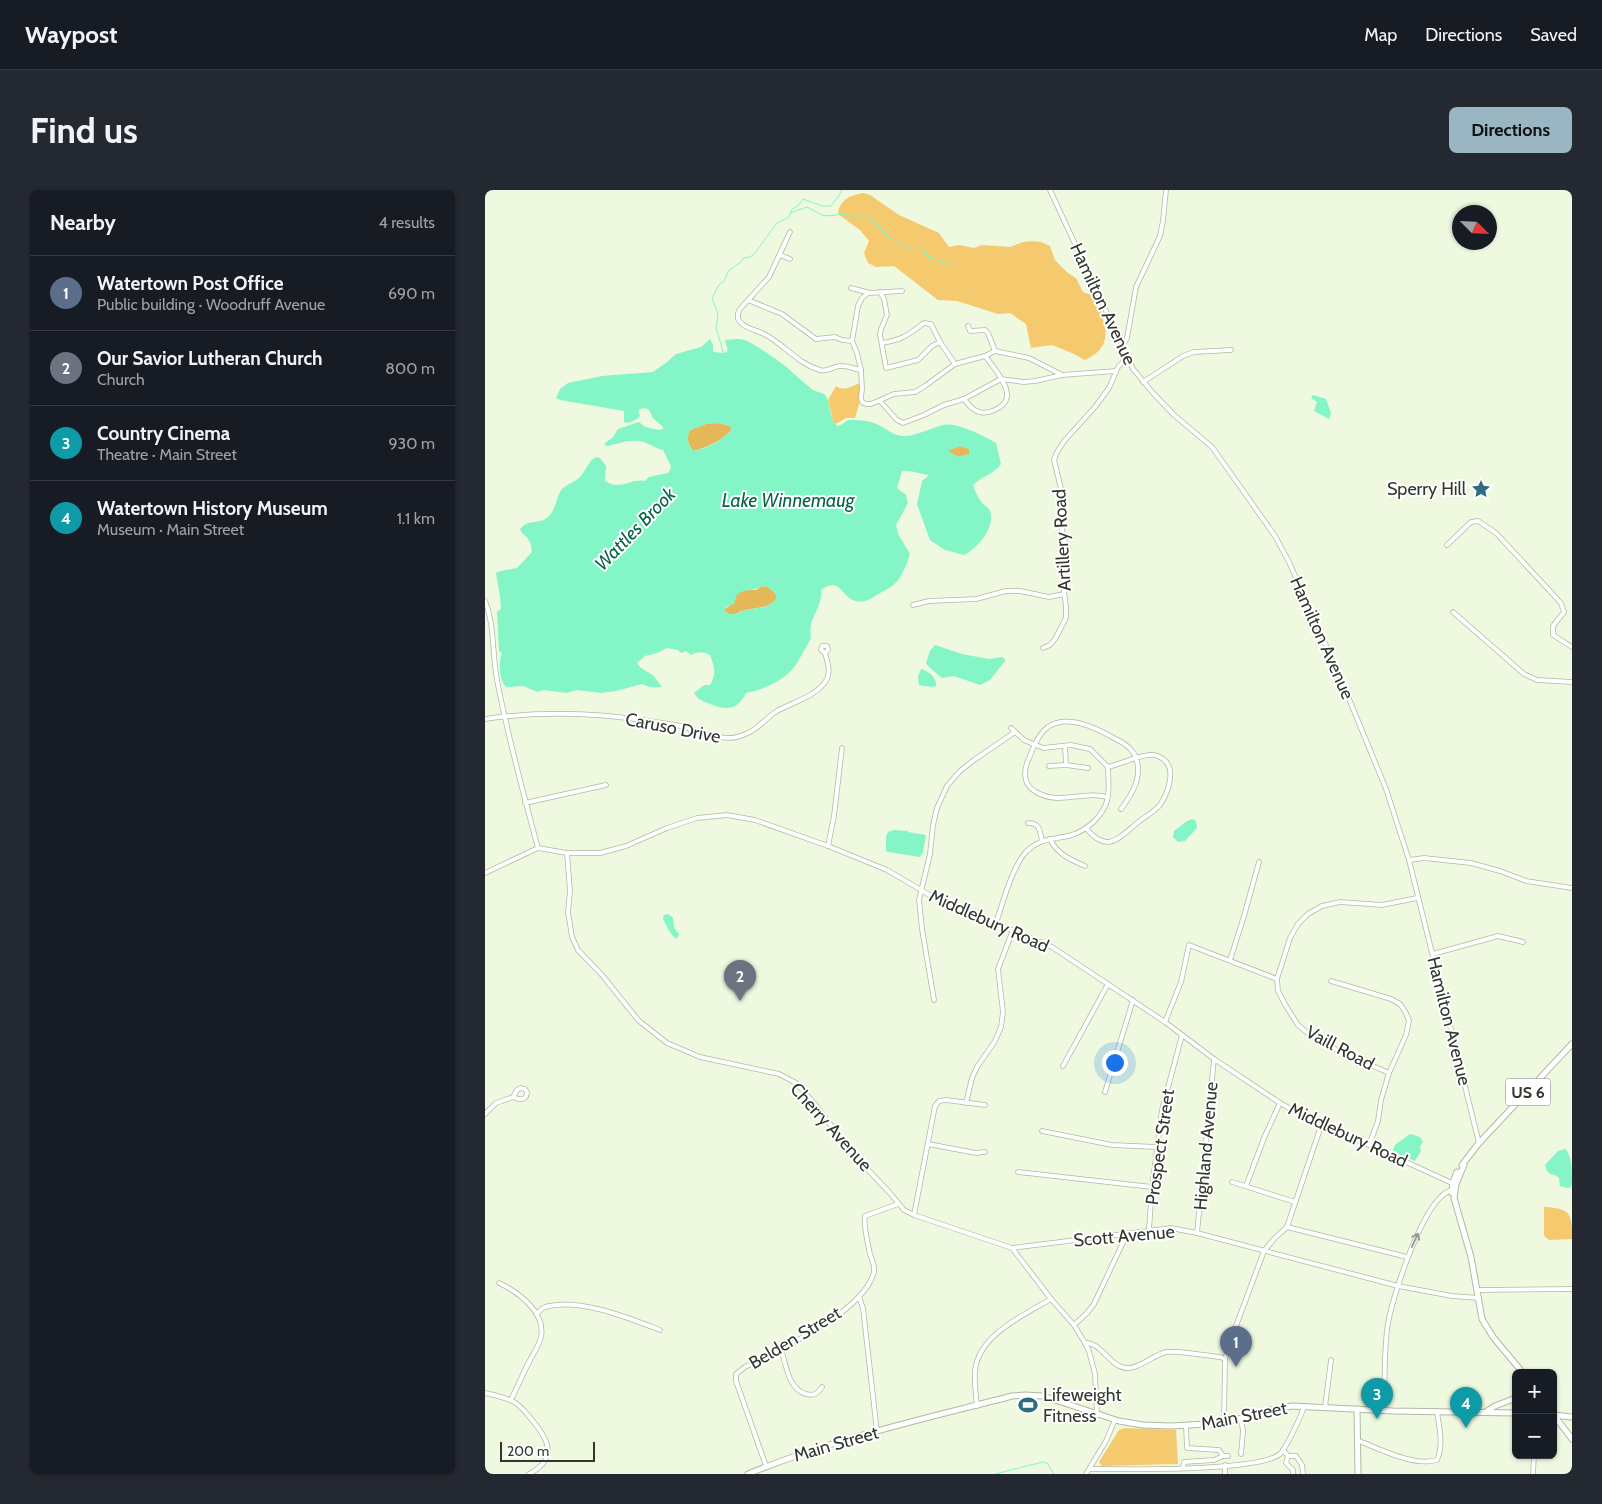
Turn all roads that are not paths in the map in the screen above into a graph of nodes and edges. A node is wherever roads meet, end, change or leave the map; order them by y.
1 (1050, 190) edge
2 (1166, 190) edge
3 (790, 232) dead end
4 (780, 255) junction
5 (790, 259) dead end
6 (851, 288) dead end
7 (902, 291) dead end
8 (880, 292) junction
9 (868, 293) junction
10 (748, 300) junction
11 (968, 326) dead end
12 (852, 341) junction
13 (882, 342) junction
14 (940, 342) junction
15 (1122, 347) junction
16 (1231, 350) dead end
17 (995, 351) junction
18 (985, 356) junction
19 (1127, 358) junction
20 (955, 364) junction
21 (861, 370) junction
22 (1117, 371) junction
23 (1062, 375) junction
24 (1001, 378) junction
25 (1143, 382) junction
26 (964, 399) junction
27 (880, 401) junction
28 (1447, 545) dead end
29 (1064, 594) junction
30 (485, 601) edge
31 (913, 605) dead end
32 (1453, 612) dead end
33 (1572, 647) edge
34 (1043, 648) dead end
35 (825, 653) dead end
36 (1572, 682) edge
37 (505, 716) junction
38 (485, 719) edge
39 (1011, 728) dead end
40 (1015, 732) junction
41 (1035, 744) junction
42 (1065, 746) junction
43 (842, 748) dead end
44 (1136, 759) junction
45 (1066, 765) junction
46 (1049, 766) dead end
47 (1108, 767) junction
48 (1088, 768) dead end
49 (606, 785) dead end
50 (1107, 797) junction
51 (525, 803) junction
52 (1121, 809) dead end
53 (1028, 823) dead end
54 (1086, 828) junction
55 (1050, 839) junction
56 (1042, 841) junction
57 (828, 846) junction
58 (538, 848) junction
59 (567, 853) junction
60 (1409, 860) junction
61 (1259, 862) dead end
62 (1085, 866) dead end
63 (485, 873) edge
64 (1572, 888) edge
65 (921, 891) junction
66 (1417, 898) junction
67 (996, 923) junction
68 (1013, 930) junction
69 (1523, 942) dead end
70 (1433, 954) junction
71 (1230, 960) junction
72 (1277, 979) junction
73 (1331, 981) dead end
74 (1108, 984) junction
75 (934, 1000) dead end
76 (1133, 1000) junction
77 (1165, 1022) junction
78 (1182, 1035) junction
79 (1572, 1044) edge
80 (1214, 1059) junction
81 (1063, 1066) dead end
82 (1389, 1073) junction
83 (1105, 1092) dead end
84 (513, 1097) dead end
85 (966, 1103) junction
86 (1280, 1104) junction
87 (985, 1105) dead end
88 (485, 1114) edge
89 (1321, 1126) junction
90 (1042, 1131) dead end
91 (1479, 1143) junction
92 (928, 1144) junction
93 (1369, 1145) junction
94 (1157, 1147) junction
95 (985, 1152) dead end
96 (1018, 1172) dead end
97 (1232, 1182) dead end
98 (1454, 1184) junction
99 (1246, 1186) junction
100 (1152, 1187) junction
101 (1451, 1190) junction
102 (1455, 1198) junction
103 (1295, 1202) junction
104 (898, 1204) junction
105 (914, 1216) junction
106 (1287, 1227) junction
107 (1149, 1230) junction
108 (1197, 1232) junction
109 (1127, 1234) junction
110 (1012, 1248) junction
111 (1264, 1251) junction
112 (1407, 1257) junction
113 (499, 1283) dead end
114 (1398, 1286) junction
115 (1572, 1289) edge
116 (1478, 1290) junction
117 (859, 1297) junction
118 (1479, 1298) junction
119 (1051, 1300) junction
120 (536, 1314) junction
121 (1074, 1325) junction
122 (660, 1330) dead end
123 (1085, 1343) junction
124 (781, 1349) junction
125 (1225, 1360) junction
126 (1331, 1360) dead end
127 (1520, 1369) edge
128 (823, 1387) dead end
129 (485, 1392) edge
130 (511, 1400) junction
131 (1383, 1400) dead end
132 (1512, 1400) edge
133 (977, 1406) junction
134 (1304, 1406) junction
135 (1325, 1407) junction
136 (1357, 1409) junction
137 (1437, 1411) junction
138 (1487, 1412) junction
139 (1512, 1413) edge
140 (1097, 1415) junction
141 (1557, 1415) edge
142 (1572, 1417) edge
143 (1241, 1418) junction
144 (1115, 1420) junction
145 (1557, 1420) edge
146 (1224, 1423) junction
147 (1186, 1426) junction
148 (877, 1432) junction
149 (1572, 1439) edge
150 (1357, 1440) junction
151 (1283, 1450) junction
152 (1241, 1454) dead end
153 (1223, 1456) junction
154 (1228, 1456) dead end
155 (1289, 1456) junction
156 (1533, 1459) edge
157 (1225, 1465) junction
158 (766, 1466) junction
159 (1183, 1467) junction
160 (1090, 1469) junction
161 (529, 1474) edge
162 (748, 1474) edge
163 (1086, 1474) edge
164 (1225, 1474) edge
165 (1293, 1474) edge
166 (1303, 1474) edge
167 (1358, 1474) edge
168 (1533, 1474) edge

1 - 15 street, Hamilton Avenue
2 - 15 street
3 - 4 street
4 - 5 street
4 - 10 street
6 - 9 street
7 - 8 street
8 - 9 street
8 - 13 street
9 - 12 street
10 - 12 street
10 - 21 street
11 - 17 street
12 - 21 street
13 - 14 street
13 - 14 street
14 - 20 street
15 - 19 street, Hamilton Avenue
16 - 25 street
17 - 18 street
17 - 23 street
18 - 20 street
18 - 24 street
19 - 22 street, Artillery Road
19 - 25 street, Hamilton Avenue
20 - 27 street
21 - 27 street
22 - 23 street
22 - 29 street, Artillery Road
23 - 24 street
24 - 26 street
24 - 26 street
25 - 60 street, Hamilton Avenue
26 - 27 street
28 - 33 street
29 - 31 street
29 - 34 street, Artillery Road
30 - 37 street
32 - 36 street
35 - 37 street, Caruso Drive
37 - 38 street, Caruso Drive
37 - 51 street
39 - 40 street
40 - 41 street
40 - 65 street
41 - 42 street
41 - 44 street
41 - 50 street
42 - 45 street
42 - 47 street
43 - 57 street
44 - 47 street
44 - 52 street
44 - 54 street
45 - 46 street
45 - 48 street
47 - 50 street
49 - 51 street
50 - 54 street
51 - 58 street
53 - 56 street
54 - 55 street
55 - 56 street
55 - 62 street
56 - 67 street
57 - 59 street, Middlebury Road
57 - 65 street, Middlebury Road
58 - 59 street, Middlebury Road
58 - 63 street
59 - 104 street, Cherry Avenue
60 - 64 street
60 - 66 street, Hamilton Avenue
61 - 71 street
65 - 67 street, Middlebury Road
65 - 75 street
66 - 70 street, Hamilton Avenue
66 - 72 street
67 - 68 street, Middlebury Road
68 - 74 street, Middlebury Road
68 - 85 street
69 - 70 street
70 - 91 street, Hamilton Avenue
71 - 72 street
71 - 77 street
72 - 82 street, Vaill Road
73 - 82 street
74 - 76 street, Middlebury Road
74 - 81 street
76 - 77 street, Middlebury Road
76 - 83 street
77 - 78 street, Middlebury Road
78 - 80 street, Middlebury Road
78 - 94 street, Prospect Street
79 - 91 main road, US 6
80 - 86 street, Middlebury Road
80 - 108 street, Highland Avenue
82 - 93 street, Vaill Road
84 - 88 street
85 - 87 street
85 - 92 street
86 - 89 street, Middlebury Road
86 - 99 street
89 - 93 street, Middlebury Road
89 - 103 street
90 - 94 street
91 - 98 main road, US 6
92 - 95 street
92 - 105 street
93 - 98 street, Middlebury Road
94 - 100 street, Prospect Street
96 - 100 street
97 - 99 street
98 - 101 main road, US 6
98 - 102 main road, US 6
99 - 103 street
100 - 107 street, Prospect Street
101 - 102 main road, US 6
112 -> 101 street
102 - 116 main road, US 6
103 - 106 street
104 - 105 street, Cherry Avenue
104 - 117 street, Belden Street
105 - 110 street, Cherry Avenue
106 - 111 street
106 - 112 street
107 - 108 street, Scott Avenue
107 - 109 street, Scott Avenue
108 - 111 street, Scott Avenue
109 - 110 street, Scott Avenue
109 - 121 street
110 - 119 street
111 - 114 street, Scott Avenue
111 - 125 street
112 - 114 street
113 - 120 street
114 - 118 street, Scott Avenue
114 - 131 street
115 - 116 street
116 - 118 main road, US 6
117 - 124 street, Belden Street
117 - 148 street
118 - 127 main road, US 6
119 - 121 street
119 - 133 street
120 - 122 street
120 - 130 street
121 - 123 street
123 - 125 street
123 - 140 street
124 - 128 street
124 - 158 street, Belden Street
125 - 146 street
126 - 135 street
129 - 130 street
130 - 161 street
132 - 138 main road
133 - 140 main road, Main Street
133 - 148 main road, Main Street
134 - 135 main road, Main Street
134 - 143 main road, Main Street
134 - 151 street
135 - 136 main road, Main Street
136 - 137 main road, Main Street
136 - 150 main road
137 - 138 main road, Main Street
137 - 150 street
138 - 139 main road, Main Street
140 - 144 main road, Main Street
141 - 142 main road
143 - 146 main road, Main Street
143 - 152 street
144 - 147 main road, Main Street
144 - 160 street
145 - 149 main road
146 - 147 main road, Main Street
147 - 153 street
148 - 158 main road, Main Street
150 - 167 main road
151 - 155 street
151 - 157 street
153 - 154 street
153 - 159 street
155 - 165 street
155 - 166 street
156 - 168 street
157 - 159 street
157 - 164 street
158 - 162 main road, Main Street
159 - 160 street
160 - 163 street

